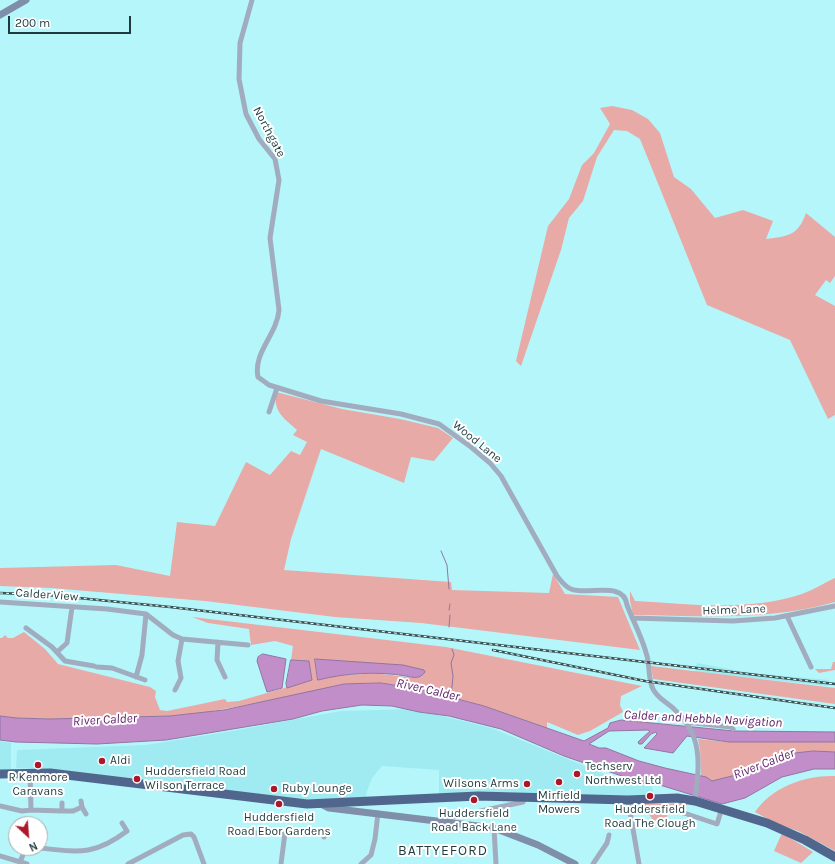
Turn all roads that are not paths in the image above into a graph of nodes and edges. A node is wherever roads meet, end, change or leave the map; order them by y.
1 (26, 0) edge
2 (252, 0) edge
3 (0, 15) edge
4 (279, 180) joint
5 (277, 388) junction
6 (269, 412) dead end
7 (0, 602) edge
8 (835, 606) edge
9 (72, 607) junction
10 (146, 614) junction
11 (787, 616) junction
12 (632, 618) junction
13 (26, 628) dead end
14 (182, 639) junction
15 (218, 642) junction
16 (248, 645) dead end
17 (57, 652) junction
18 (811, 667) dead end
19 (136, 677) junction
20 (225, 677) dead end
21 (145, 680) dead end
22 (175, 690) dead end
23 (687, 723) junction
24 (734, 729) dead end
25 (30, 772) junction
26 (0, 774) edge
27 (525, 797) junction
28 (695, 799) junction
29 (628, 800) junction
30 (81, 801) dead end
31 (62, 803) dead end
32 (321, 804) junction
33 (0, 806) edge
34 (82, 807) junction
35 (722, 808) junction
36 (31, 810) junction
37 (62, 810) junction
38 (378, 813) junction
39 (684, 813) dead end
40 (86, 814) dead end
41 (447, 822) junction
42 (122, 823) dead end
43 (494, 828) junction
44 (254, 833) dead end
45 (285, 833) junction
46 (609, 835) dead end
47 (324, 837) dead end
48 (48, 848) edge
49 (0, 856) edge
50 (22, 856) edge
51 (835, 857) edge
52 (20, 862) junction
53 (27, 864) edge
54 (128, 864) edge
55 (204, 864) edge
56 (281, 864) edge
57 (362, 864) edge
58 (496, 864) edge
59 (575, 864) edge
60 (593, 864) edge
61 (639, 864) edge

1 - 3 street
2 - 4 street, Northgate
4 - 5 street, Wood Lane
5 - 6 street
5 - 12 street, Wood Lane
7 - 9 street, Calder View
8 - 11 street, Helme Lane
9 - 10 street, Calder View
9 - 17 street
10 - 14 street
10 - 19 street
11 - 12 street, Helme Lane
11 - 18 street
12 - 23 street, Wood Lane
13 - 17 street
14 - 15 street
14 - 22 street
15 - 16 street
15 - 20 street
17 - 19 street
19 - 21 street
23 - 24 street
23 - 28 street, Wood Lane
25 - 26 highway
25 - 32 highway
25 - 36 street
27 - 29 highway
27 - 32 highway
27 - 41 street
28 - 29 highway
28 - 35 highway
29 - 61 street
30 - 34 street
31 - 37 street
32 - 38 street
33 - 36 street
34 - 37 street
34 - 40 street
35 - 39 street
35 - 51 highway
36 - 37 street
38 - 41 street
38 - 57 street
41 - 43 street
42 - 48 street
43 - 58 street
43 - 59 street
44 - 45 street
45 - 47 street
45 - 56 street
46 - 60 street
49 - 52 street
50 - 52 street
52 - 53 street
54 - 55 street

